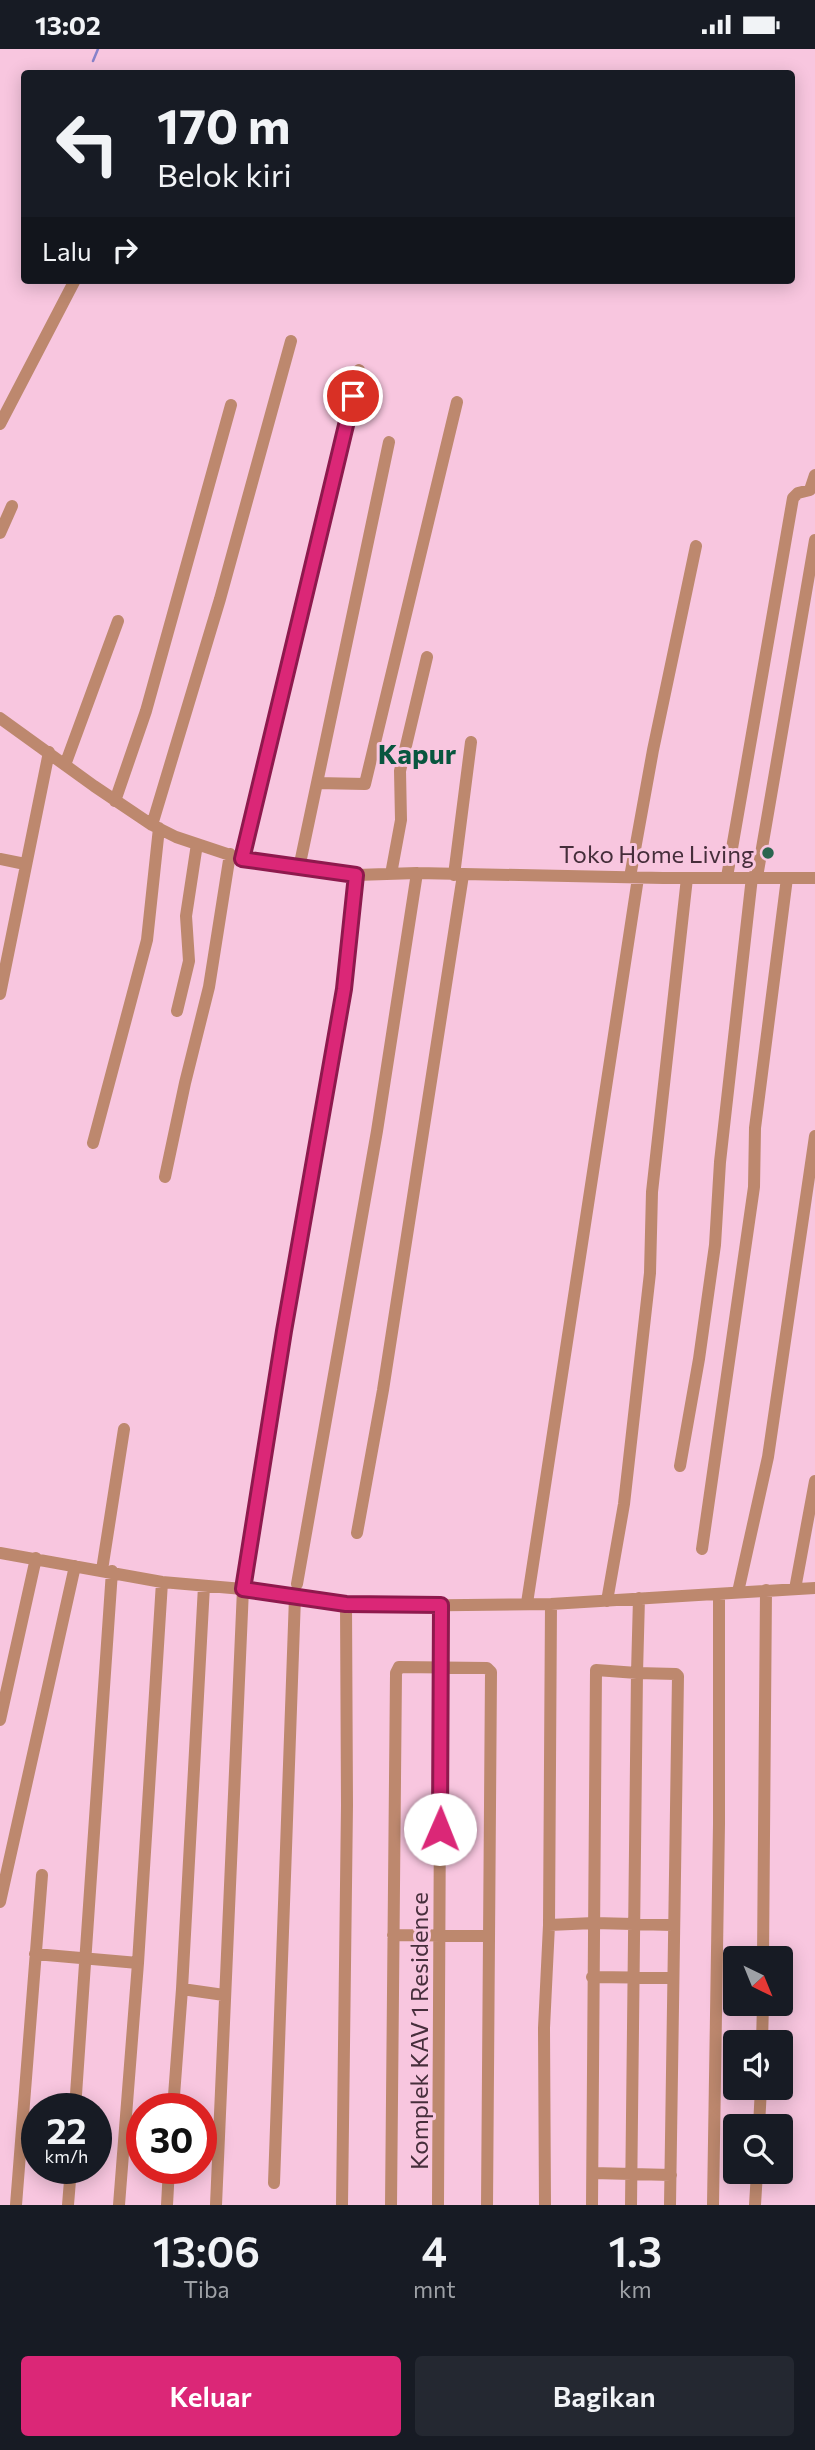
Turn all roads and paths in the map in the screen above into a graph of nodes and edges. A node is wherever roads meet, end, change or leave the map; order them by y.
1 (73, 284) edge
2 (291, 341) dead end
3 (359, 370) dead end
4 (457, 402) dead end
5 (231, 405) dead end
6 (0, 424) edge
7 (389, 442) dead end
8 (815, 475) edge
9 (12, 506) dead end
10 (0, 533) edge
11 (815, 540) edge
12 (696, 546) dead end
13 (118, 621) dead end
14 (427, 657) dead end
15 (0, 718) edge
16 (471, 742) dead end
17 (49, 752) junction
18 (65, 765) junction
19 (317, 783) junction
20 (115, 801) junction
21 (155, 827) junction
22 (197, 844) junction
23 (236, 857) junction
24 (0, 859) edge
25 (25, 864) junction
26 (299, 868) junction
27 (417, 873) junction
28 (391, 874) junction
29 (356, 875) junction
30 (458, 875) junction
31 (634, 877) junction
32 (727, 877) junction
33 (755, 877) junction
34 (687, 878) junction
35 (788, 878) junction
36 (815, 878) edge
37 (0, 994) edge
38 (177, 1011) dead end
39 (815, 1136) edge
40 (93, 1143) dead end
41 (165, 1177) dead end
42 (124, 1429) dead end
43 (680, 1466) dead end
44 (815, 1481) edge
45 (357, 1533) dead end
46 (702, 1549) dead end
47 (0, 1552) edge
48 (36, 1559) junction
49 (75, 1566) junction
50 (107, 1570) junction
51 (162, 1582) junction
52 (204, 1586) junction
53 (815, 1588) edge
54 (243, 1589) junction
55 (795, 1589) junction
56 (766, 1590) junction
57 (296, 1591) junction
58 (738, 1592) junction
59 (719, 1595) junction
60 (639, 1598) junction
61 (607, 1601) junction
62 (527, 1603) junction
63 (346, 1604) junction
64 (551, 1604) junction
65 (441, 1605) junction
66 (442, 1668) junction
67 (637, 1673) junction
68 (0, 1720) edge
69 (42, 1875) dead end
70 (0, 1902) edge
71 (594, 1923) junction
72 (634, 1924) junction
73 (548, 1925) junction
74 (673, 1925) junction
75 (393, 1935) junction
76 (439, 1936) junction
77 (489, 1936) junction
78 (763, 1946) edge
79 (35, 1954) junction
80 (85, 1959) junction
81 (138, 1963) junction
82 (593, 1977) junction
83 (633, 1977) junction
84 (672, 1978) junction
85 (183, 1989) junction
86 (225, 1995) junction
87 (76, 2093) edge
88 (174, 2093) edge
89 (593, 2173) junction
90 (631, 2174) junction
91 (671, 2175) junction
92 (274, 2183) dead end
93 (70, 2184) edge
94 (168, 2184) edge
95 (756, 2184) edge
96 (16, 2205) edge
97 (68, 2205) edge
98 (118, 2205) edge
99 (167, 2205) edge
100 (216, 2205) edge
101 (342, 2205) edge
102 (391, 2205) edge
103 (438, 2205) edge
104 (487, 2205) edge
105 (545, 2205) edge
106 (592, 2205) edge
107 (631, 2205) edge
108 (670, 2205) edge
109 (713, 2205) edge
110 (755, 2205) edge

1 - 6 street
2 - 21 street
3 - 23 street
4 - 19 street
5 - 20 street
7 - 19 street
8 - 32 street
9 - 10 street
11 - 33 street
12 - 31 street
13 - 18 street
14 - 28 street
15 - 17 street
16 - 30 street
17 - 18 street
17 - 25 street
18 - 20 street
19 - 26 street
20 - 21 street
21 - 22 street
21 - 40 street
22 - 23 street
22 - 38 street
23 - 26 street
23 - 41 street
24 - 25 street
25 - 37 street
26 - 29 street
27 - 28 street
27 - 30 street
27 - 57 street
28 - 29 street
29 - 54 street
30 - 31 street
30 - 45 street
31 - 34 street
31 - 62 street
32 - 33 street
32 - 34 street
33 - 35 street
33 - 43 street
34 - 61 street
35 - 36 street
35 - 46 street
39 - 58 street
42 - 50 street
44 - 55 street
47 - 48 street
48 - 49 street
48 - 68 street
49 - 50 street
49 - 70 street
50 - 51 street
50 - 80 street
51 - 52 street
51 - 81 street
52 - 54 street
52 - 85 street
53 - 55 street
54 - 57 street
54 - 86 street
55 - 56 street
56 - 58 street
56 - 78 street
57 - 63 street
57 - 92 street
58 - 59 street
59 - 60 street
59 - 109 street
60 - 61 street
60 - 67 street
61 - 64 street
62 - 64 street
62 - 65 street
63 - 65 street
63 - 101 street
64 - 73 street
65 - 66 street, Komplek KAV 1 Residence
66 - 75 street
66 - 76 street, Komplek KAV 1 Residence
66 - 77 street
67 - 71 street
67 - 72 street
67 - 74 street
69 - 79 street
71 - 72 street
71 - 73 street
71 - 82 street
72 - 74 street
72 - 83 street
73 - 105 street
74 - 84 street
75 - 76 street
75 - 102 street
76 - 77 street
76 - 103 street, Komplek KAV 1 Residence
77 - 104 street
79 - 80 street
79 - 96 street
80 - 81 street
80 - 87 street
81 - 98 street
82 - 83 street
82 - 89 street
83 - 84 street
83 - 90 street
84 - 91 street
85 - 86 street
85 - 88 street
86 - 100 street
89 - 90 street
89 - 106 street
90 - 91 street
90 - 107 street
91 - 108 street
93 - 97 street
94 - 99 street
95 - 110 street

